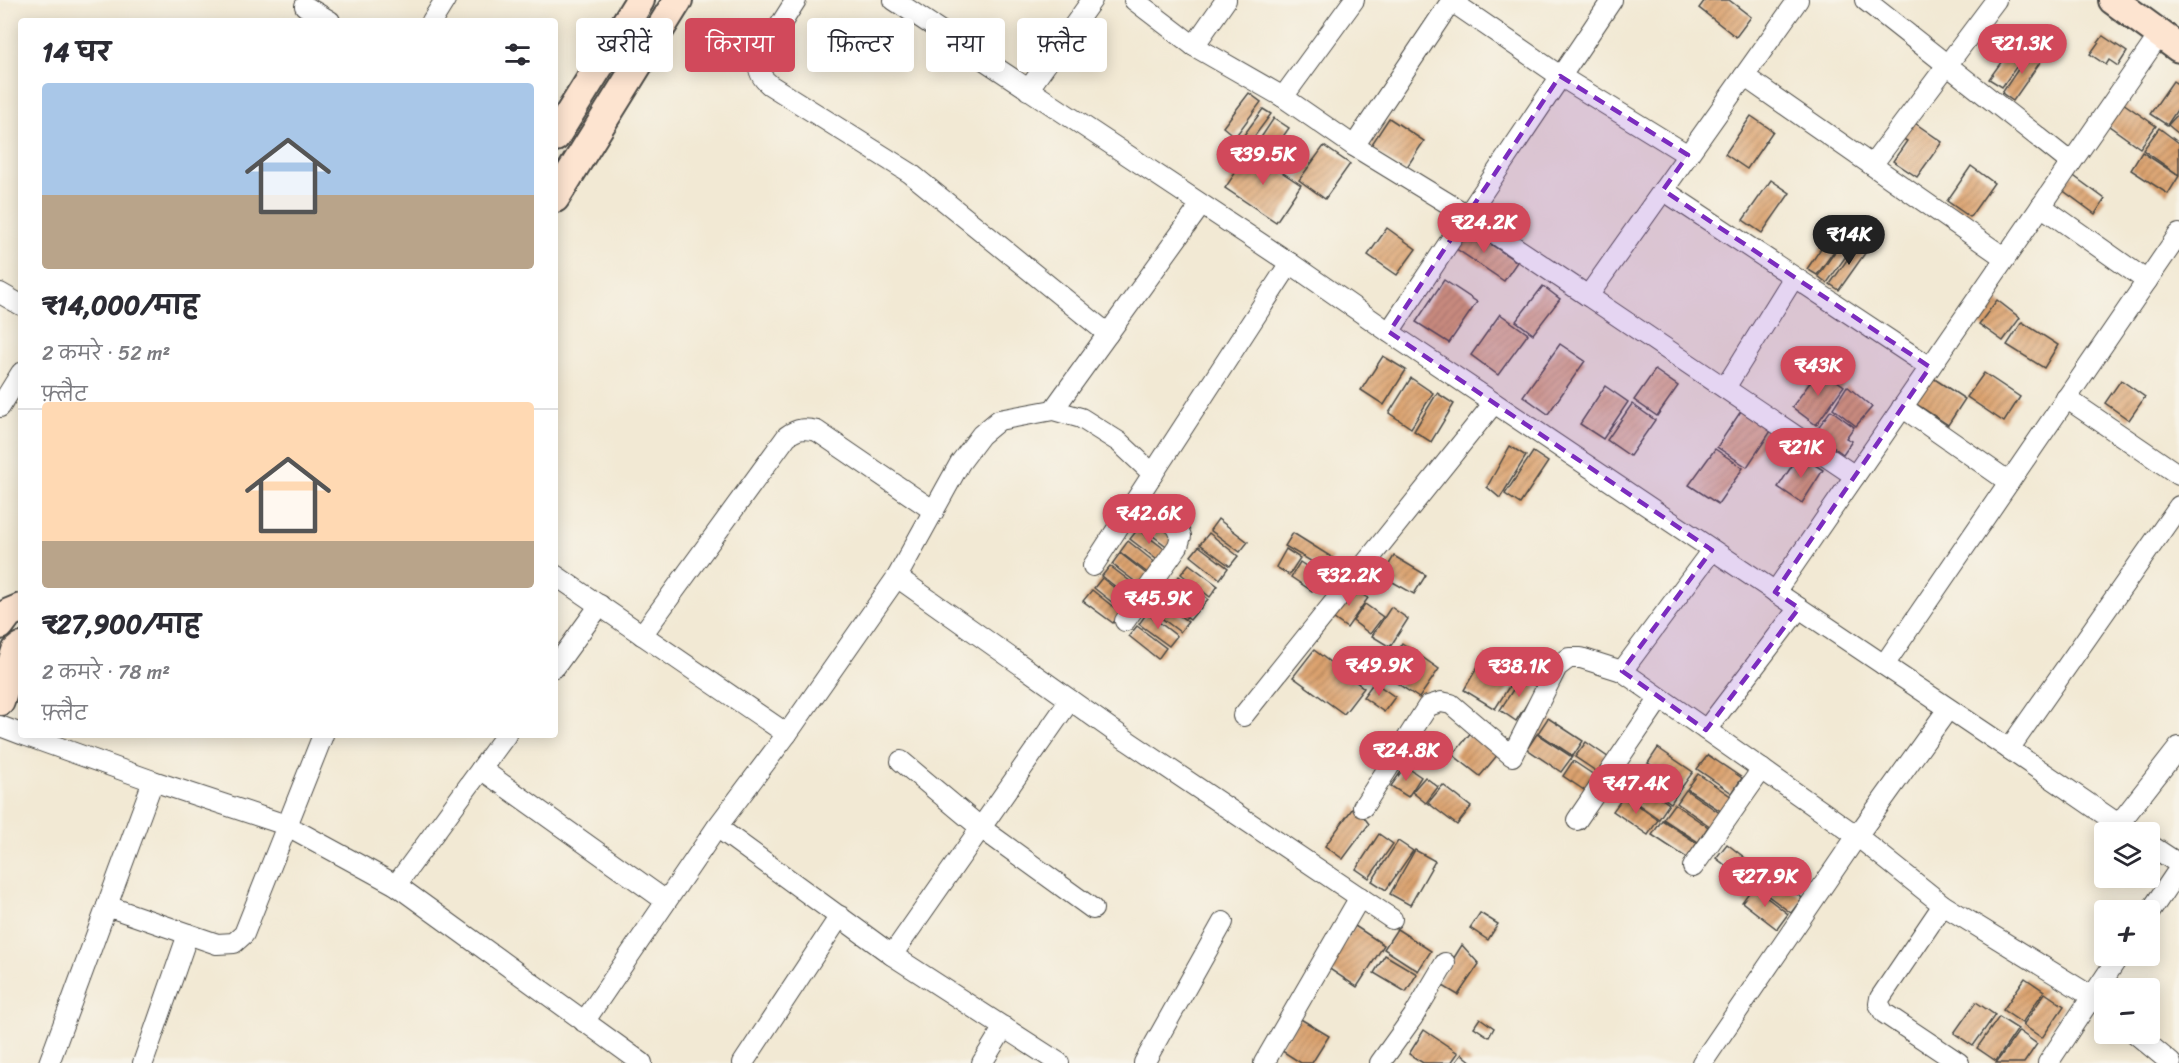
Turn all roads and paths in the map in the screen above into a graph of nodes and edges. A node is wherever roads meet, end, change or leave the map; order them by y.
1 (445, 0) edge
2 (640, 0) edge
3 (678, 0) edge
4 (796, 0) edge
5 (894, 0) edge
6 (1092, 0) edge
7 (1134, 0) edge
8 (1226, 0) edge
9 (1354, 0) edge
10 (1612, 0) edge
11 (1798, 0) edge
12 (1865, 0) edge
13 (1996, 0) edge
14 (2113, 0) edge
15 (1451, 1) edge
16 (305, 6) dead end
17 (325, 18) edge
18 (434, 18) edge
19 (2169, 41) edge
20 (1194, 46) junction
21 (1947, 65) junction
22 (1560, 76) junction
23 (1744, 76) junction
24 (1028, 90) junction
25 (1283, 97) junction
26 (558, 132) edge
27 (1354, 146) junction
28 (1688, 155) junction
29 (2071, 163) junction
30 (1872, 165) junction
31 (1663, 190) junction
32 (558, 193) edge
33 (1201, 205) junction
34 (2041, 206) junction
35 (1467, 215) junction
36 (2179, 234) edge
37 (2005, 258) junction
38 (1290, 263) junction
39 (1794, 277) junction
40 (2147, 281) junction
41 (0, 293) edge
42 (1588, 296) junction
43 (18, 303) edge
44 (1389, 332) junction
45 (1108, 334) junction
46 (1930, 367) junction
47 (18, 378) edge
48 (1725, 388) junction
49 (2066, 398) junction
50 (1494, 403) junction
51 (0, 407) edge
52 (1902, 407) junction
53 (1053, 410) junction
54 (1153, 474) junction
55 (1855, 476) junction
56 (2179, 476) edge
57 (2008, 483) junction
58 (1140, 495) junction
59 (2179, 506) edge
60 (934, 511) junction
61 (1712, 550) junction
62 (1093, 566) dead end
63 (558, 577) edge
64 (897, 577) junction
65 (1775, 592) junction
66 (600, 605) junction
67 (1799, 608) junction
68 (18, 609) edge
69 (1125, 621) dead end
70 (0, 625) edge
71 (642, 635) junction
72 (18, 650) edge
73 (558, 663) edge
74 (1884, 665) junction
75 (1622, 671) junction
76 (1660, 698) junction
77 (1070, 700) junction
78 (0, 701) edge
79 (1948, 708) junction
80 (1243, 716) dead end
81 (0, 726) edge
82 (1706, 730) junction
83 (18, 733) edge
84 (787, 734) junction
85 (33, 738) edge
86 (322, 738) edge
87 (504, 738) edge
88 (2179, 747) edge
89 (2009, 750) junction
90 (902, 762) dead end
91 (481, 769) junction
92 (1762, 769) junction
93 (153, 782) junction
94 (1363, 807) dead end
95 (1577, 820) dead end
96 (2114, 822) edge
97 (2129, 822) edge
98 (286, 825) junction
99 (717, 827) junction
100 (981, 828) junction
101 (1857, 836) junction
102 (2160, 852) edge
103 (2179, 864) edge
104 (1693, 867) dead end
105 (2179, 869) edge
106 (396, 885) junction
107 (1360, 897) junction
108 (2158, 900) edge
109 (666, 901) junction
110 (1943, 905) junction
111 (106, 906) junction
112 (1093, 909) dead end
113 (840, 916) junction
114 (1392, 919) dead end
115 (1223, 922) dead end
116 (188, 934) junction
117 (892, 956) junction
118 (1445, 963) dead end
119 (2094, 999) edge
120 (2094, 1006) edge
121 (584, 1022) junction
122 (1004, 1027) junction
123 (2149, 1044) edge
124 (2179, 1056) edge
125 (49, 1063) edge
126 (143, 1063) edge
127 (642, 1063) edge
128 (743, 1063) edge
129 (982, 1063) edge
130 (1059, 1063) edge
131 (1144, 1063) edge
132 (1264, 1063) edge
133 (1380, 1063) edge
134 (1702, 1063) edge
135 (1959, 1063) edge
136 (2048, 1063) edge
137 (2173, 1063) edge

1 - 18 street
2 - 26 street
3 - 32 street
4 - 45 street
5 - 24 street
6 - 24 street
7 - 20 street
8 - 20 street
9 - 25 street
10 - 22 street
11 - 23 street
12 - 21 street
13 - 21 street
14 - 19 street
15 - 22 street
15 - 27 street
16 - 17 street
19 - 29 street
20 - 25 street
21 - 29 street
21 - 30 street
22 - 28 street
22 - 35 street
23 - 28 street
23 - 30 street
24 - 33 street
25 - 27 street
27 - 35 street
28 - 31 street
29 - 34 street
30 - 37 street
31 - 39 street
31 - 42 street
33 - 38 street
33 - 45 street
34 - 37 street
34 - 40 street
35 - 42 street
35 - 44 street
36 - 40 street
37 - 46 street
38 - 44 street
38 - 54 street
39 - 46 street
39 - 48 street
40 - 49 street
41 - 43 street
42 - 48 street
44 - 50 street
45 - 53 street
46 - 52 street
47 - 51 street
48 - 55 street
49 - 56 street
49 - 57 street
50 - 61 street
50 - 80 street
52 - 55 street
52 - 57 street
53 - 54 street
53 - 60 street
54 - 58 street
55 - 65 street
57 - 74 street
58 - 62 street
58 - 69 street
59 - 89 street
60 - 64 street
60 - 71 street
61 - 65 street
61 - 75 street
63 - 66 street
64 - 77 street
64 - 84 street
65 - 67 street
66 - 71 street
66 - 73 street
67 - 74 street
67 - 82 street
68 - 70 street
71 - 84 street
72 - 78 street
74 - 79 street
75 - 76 street
75 - 94 street
76 - 82 street
76 - 95 street
77 - 100 street
77 - 107 street
79 - 89 street
79 - 101 street
81 - 83 street
82 - 92 street
84 - 99 street
85 - 93 street
86 - 98 street
87 - 91 street
88 - 97 street
89 - 96 street
90 - 100 street
91 - 106 street
91 - 109 street
92 - 101 street
92 - 104 street
93 - 98 street
93 - 111 street
98 - 106 street
98 - 116 street
99 - 109 street
99 - 113 street
100 - 112 street
100 - 117 street
101 - 110 street
101 - 134 street
102 - 103 street
105 - 108 street
106 - 121 street
107 - 114 street
107 - 132 street
109 - 121 street
110 - 119 street
110 - 135 street
111 - 116 street
111 - 125 street
113 - 117 street
113 - 128 street
115 - 131 street
116 - 126 street
117 - 122 street
118 - 133 street
120 - 136 street
121 - 127 street
122 - 129 street
122 - 130 street
123 - 137 street
124 - 137 street

